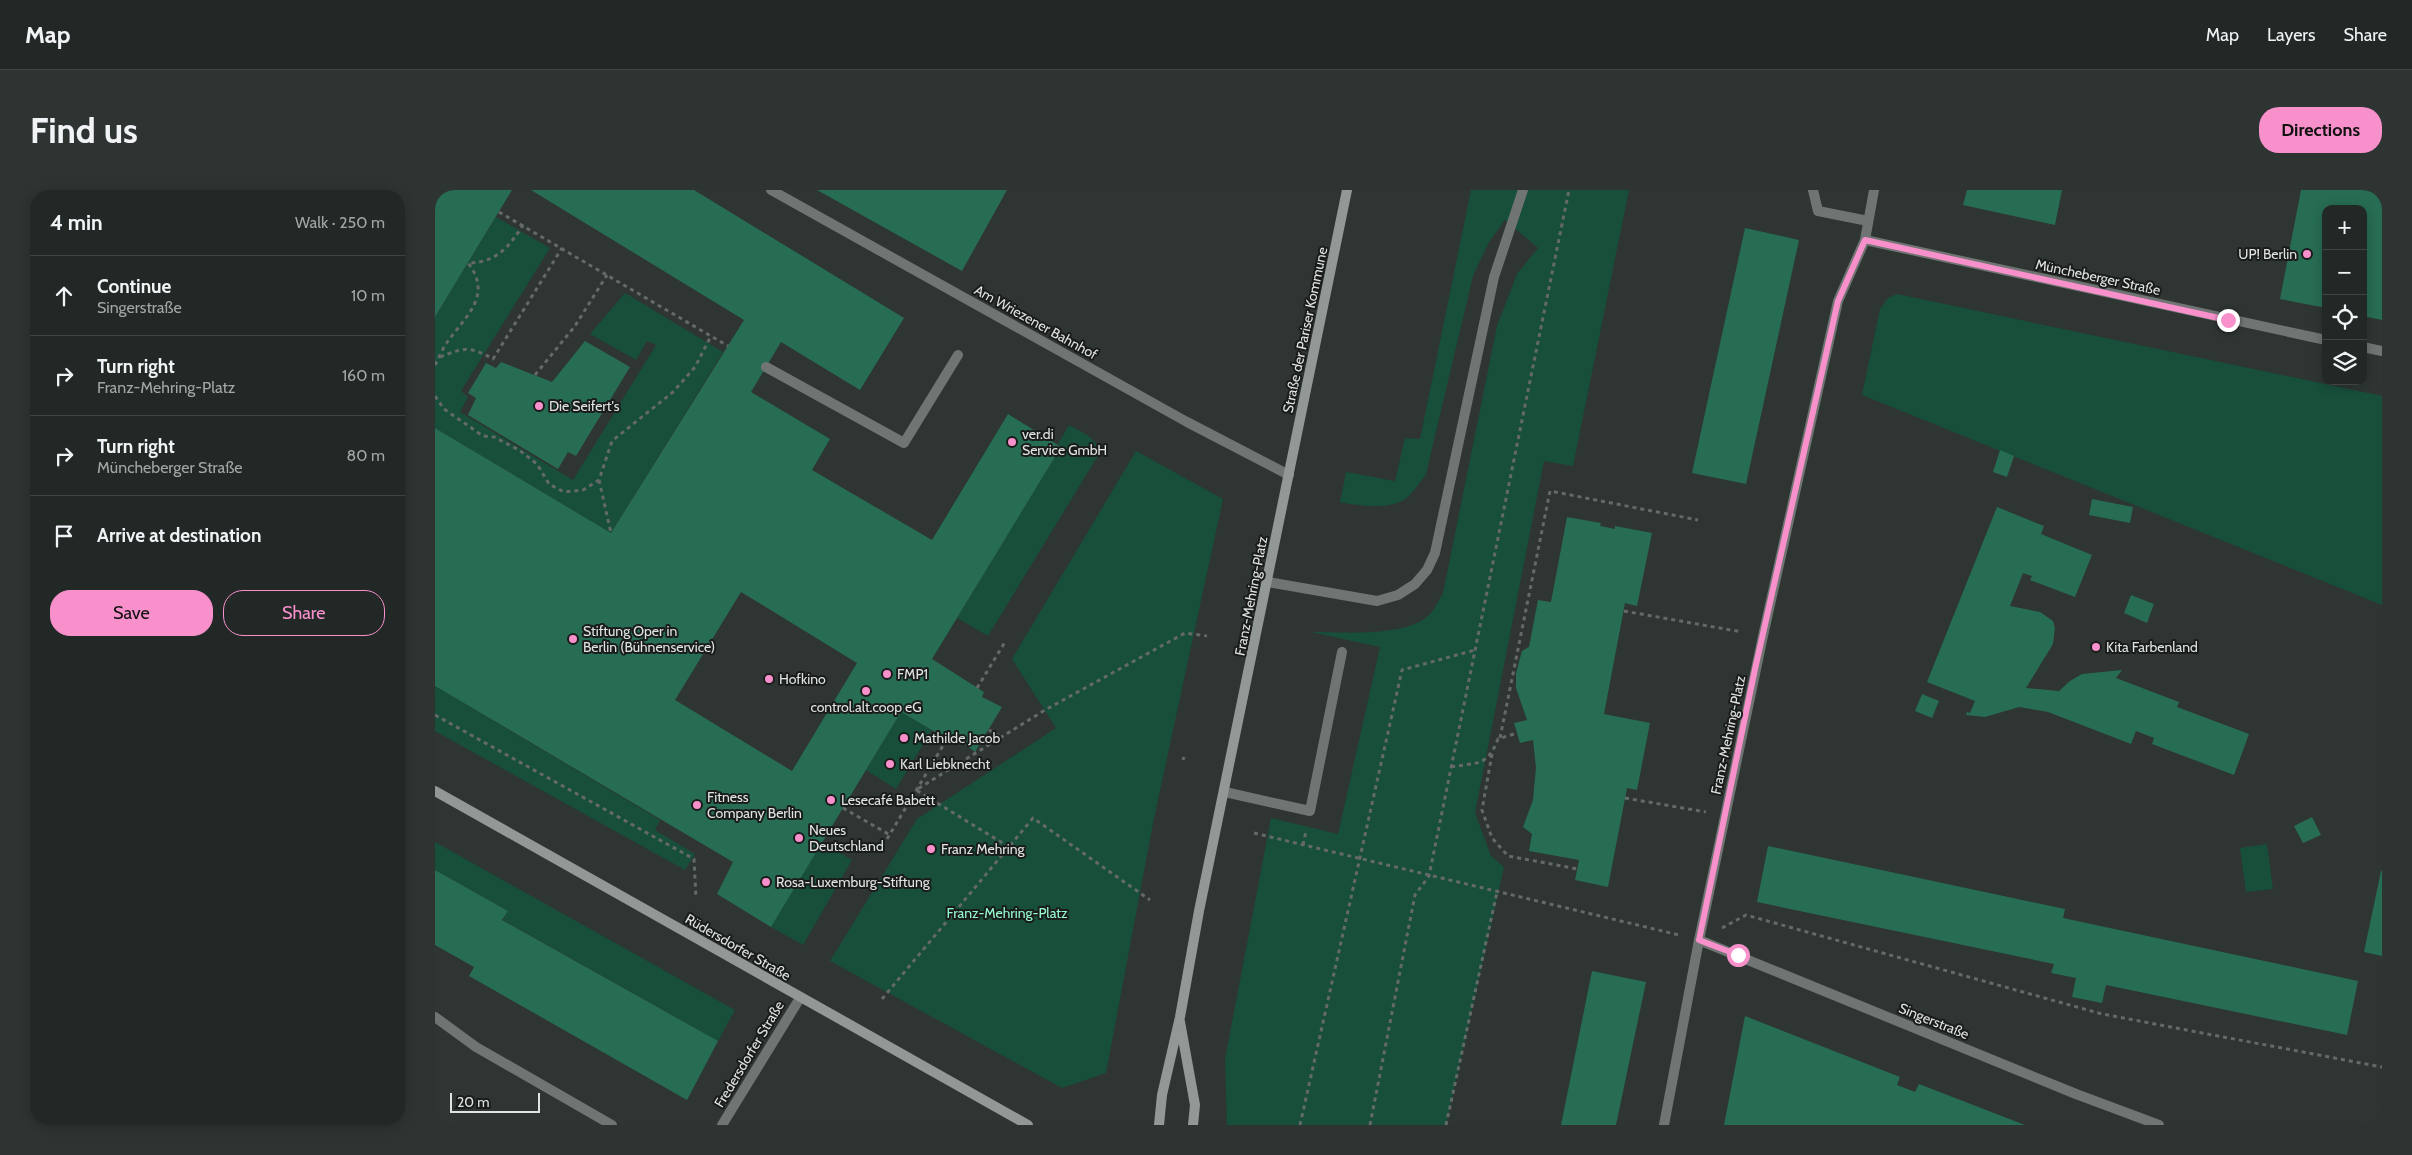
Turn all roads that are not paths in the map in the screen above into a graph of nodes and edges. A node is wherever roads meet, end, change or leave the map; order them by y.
1 (771, 190) edge
2 (1347, 190) edge
3 (1523, 190) edge
4 (1813, 190) edge
5 (1874, 190) edge
6 (1868, 221) junction
7 (1865, 240) junction
8 (2322, 339) edge
9 (2367, 348) edge
10 (2382, 351) edge
11 (958, 355) dead end
12 (766, 367) dead end
13 (1289, 475) junction
14 (1268, 582) junction
15 (1342, 652) dead end
16 (435, 791) edge
17 (1225, 792) junction
18 (1699, 940) junction
19 (800, 998) junction
20 (435, 1017) edge
21 (1179, 1017) junction
22 (612, 1125) edge
23 (722, 1125) edge
24 (1028, 1125) edge
25 (1159, 1125) edge
26 (1193, 1125) edge
27 (1665, 1125) edge
28 (2159, 1125) edge

1 - 13 street, Am Wriezener Bahnhof
2 - 13 street, Straße der Pariser Kommune
3 - 14 street
4 - 6 street
5 - 6 street
6 - 7 street
7 - 8 street, Müncheberger Straße
7 - 18 street, Franz-Mehring-Platz
9 - 10 street
11 - 12 street
13 - 14 street, Franz-Mehring-Platz
14 - 17 street, Franz-Mehring-Platz
15 - 17 street
16 - 19 street, Rüdersdorfer Straße
17 - 21 street, Franz-Mehring-Platz
18 - 27 street, Franz-Mehring-Platz
18 - 28 street, Singerstraße
19 - 23 street, Fredersdorfer Straße
19 - 24 street, Rüdersdorfer Straße
20 - 22 street
21 - 25 street, Franz-Mehring-Platz
21 - 26 street, Franz-Mehring-Platz

